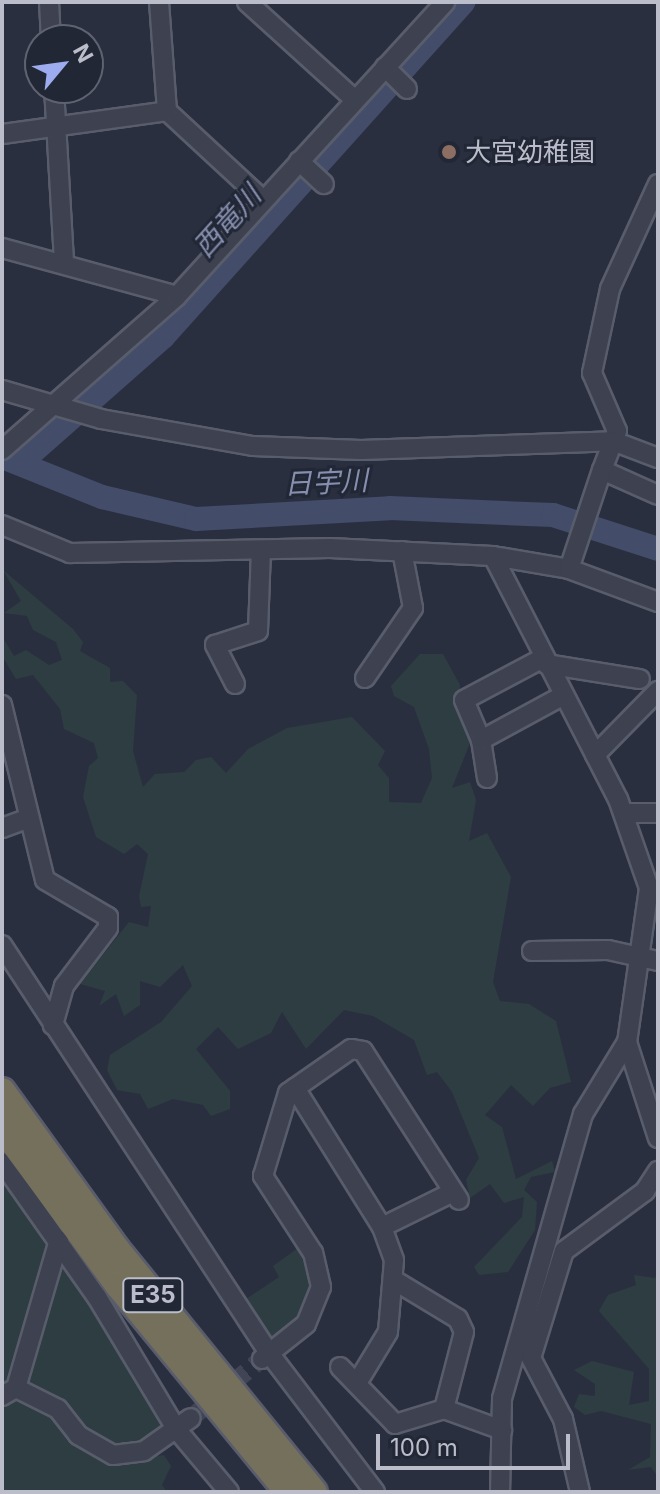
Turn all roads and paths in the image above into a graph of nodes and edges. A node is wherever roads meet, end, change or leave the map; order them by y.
1 (49, 2) edge
2 (159, 2) edge
3 (247, 2) edge
4 (445, 2) edge
5 (50, 24) edge
6 (388, 70) junction
7 (407, 88) dead end
8 (355, 100) junction
9 (55, 104) edge
10 (167, 111) junction
11 (56, 127) junction
12 (2, 134) edge
13 (303, 164) junction
14 (323, 182) dead end
15 (658, 184) edge
16 (263, 200) junction
17 (649, 219) edge
18 (2, 248) edge
19 (64, 264) junction
20 (177, 296) junction
21 (2, 390) edge
22 (61, 407) junction
23 (613, 441) junction
24 (2, 450) edge
25 (658, 458) edge
26 (602, 470) junction
27 (658, 495) edge
28 (2, 525) edge
29 (261, 550) junction
30 (402, 551) junction
31 (493, 556) junction
32 (569, 569) junction
33 (658, 602) edge
34 (545, 661) junction
35 (365, 678) dead end
36 (640, 679) dead end
37 (235, 684) dead end
38 (658, 691) edge
39 (562, 696) junction
40 (2, 705) edge
41 (481, 740) junction
42 (595, 755) junction
43 (487, 778) dead end
44 (624, 813) junction
45 (658, 813) edge
46 (29, 818) junction
47 (2, 828) edge
48 (2, 945) edge
49 (532, 951) dead end
50 (638, 957) junction
51 (658, 961) edge
52 (53, 1025) junction
53 (627, 1042) junction
54 (295, 1088) junction
55 (2, 1091) edge
56 (2, 1127) edge
57 (658, 1138) edge
58 (2, 1162) edge
59 (658, 1171) edge
60 (382, 1227) junction
61 (59, 1240) junction
62 (397, 1282) junction
63 (264, 1357) junction
64 (340, 1367) dead end
65 (357, 1383) junction
66 (9, 1392) edge
67 (444, 1409) junction
68 (184, 1424) junction
69 (502, 1430) junction
70 (229, 1492) edge
71 (288, 1492) edge
72 (314, 1492) edge
73 (375, 1492) edge
74 (500, 1492) edge
75 (580, 1492) edge

1 - 5 street
2 - 10 street
3 - 8 street
4 - 6 street
6 - 7 street
6 - 8 street
8 - 13 street
9 - 11 street
10 - 11 street
10 - 16 street
11 - 12 street
11 - 19 street
13 - 14 street
13 - 16 street
15 - 17 street
16 - 20 street
17 - 23 street
18 - 19 street
19 - 20 street
20 - 22 street
21 - 22 street
22 - 23 street
22 - 24 street
23 - 25 street
23 - 26 street
26 - 27 street
26 - 32 street
28 - 29 street
29 - 30 street
29 - 37 street
30 - 31 street
30 - 35 street
31 - 32 street
31 - 34 street
32 - 33 street
34 - 36 street
34 - 39 street
34 - 41 street
38 - 42 street
39 - 41 street
39 - 42 street
40 - 46 street
41 - 43 street
42 - 44 street
44 - 45 street
44 - 50 street
46 - 47 street
46 - 52 street
48 - 52 street
49 - 50 street
50 - 51 street
50 - 53 street
52 - 63 street
53 - 57 street
53 - 69 street
54 - 60 street
54 - 60 street
54 - 63 street
55 - 72 highway, E35
56 - 71 highway, E35
58 - 61 street
59 - 75 street
60 - 62 street
61 - 66 street
61 - 68 street
62 - 65 street
62 - 67 street
63 - 73 street
64 - 65 street
65 - 67 street
66 - 68 street
67 - 69 street
68 - 70 street
69 - 74 street

